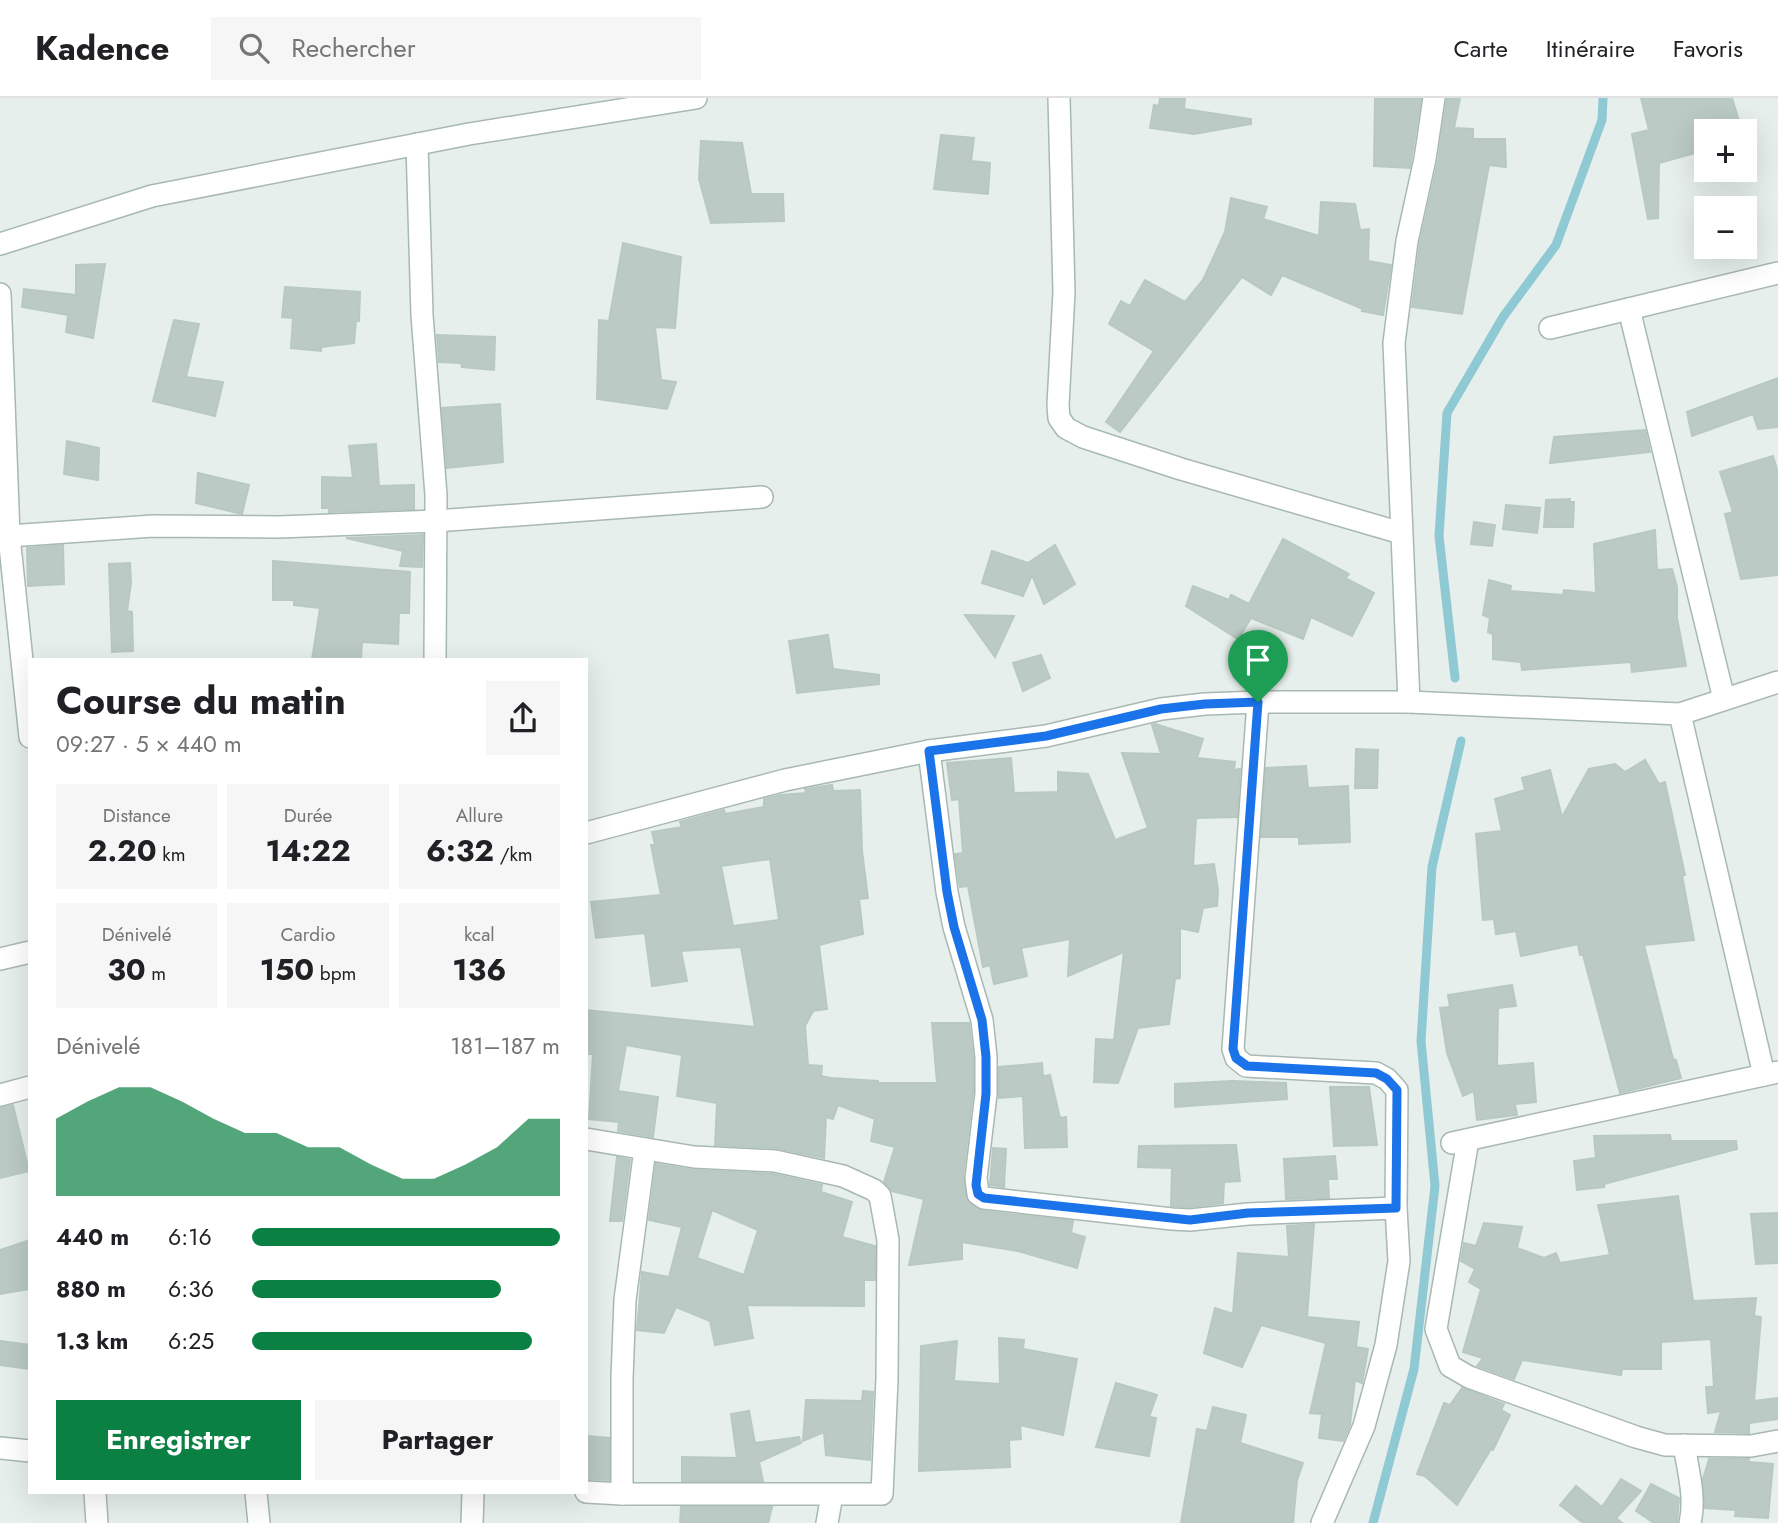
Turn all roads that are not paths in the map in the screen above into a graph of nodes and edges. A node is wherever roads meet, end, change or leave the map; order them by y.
1 (696, 98) edge
2 (1059, 98) edge
3 (1434, 98) edge
4 (417, 144) junction
5 (0, 244) edge
6 (1778, 273) edge
7 (0, 294) edge
8 (1629, 309) junction
9 (1550, 328) dead end
10 (762, 497) dead end
11 (436, 521) junction
12 (1401, 533) junction
13 (9, 536) junction
14 (435, 658) edge
15 (1778, 682) edge
16 (1724, 699) junction
17 (1258, 702) junction
18 (1409, 702) junction
19 (1680, 714) junction
20 (28, 718) edge
21 (929, 751) junction
22 (588, 831) edge
23 (28, 953) edge
24 (0, 960) edge
25 (1771, 1073) edge
26 (28, 1088) edge
27 (0, 1095) edge
28 (588, 1139) edge
29 (645, 1149) junction
30 (1396, 1208) junction
31 (1778, 1441) edge
32 (1684, 1445) junction
33 (0, 1448) edge
34 (28, 1451) edge
35 (588, 1492) edge
36 (96, 1494) edge
37 (256, 1494) edge
38 (473, 1494) edge
39 (622, 1494) junction
40 (832, 1495) junction
41 (97, 1523) edge
42 (259, 1523) edge
43 (472, 1523) edge
44 (827, 1523) edge
45 (1322, 1523) edge
46 (1690, 1523) edge

1 - 4 street
2 - 12 street
3 - 12 street
4 - 5 street
4 - 11 street
6 - 8 street
7 - 13 street
8 - 9 street
8 - 16 street
10 - 11 street
11 - 13 street
11 - 14 street
12 - 18 street
13 - 20 street
15 - 16 street
16 - 19 street
17 - 18 street
17 - 21 street
17 - 30 street
18 - 19 street
19 - 25 street
21 - 22 street
21 - 30 street
23 - 24 street
25 - 32 street
26 - 27 street
28 - 29 street
29 - 39 street
29 - 40 street
30 - 45 street
31 - 32 street
32 - 46 street
33 - 34 street
35 - 39 street
36 - 41 street
37 - 42 street
38 - 43 street
39 - 40 street
40 - 44 street

